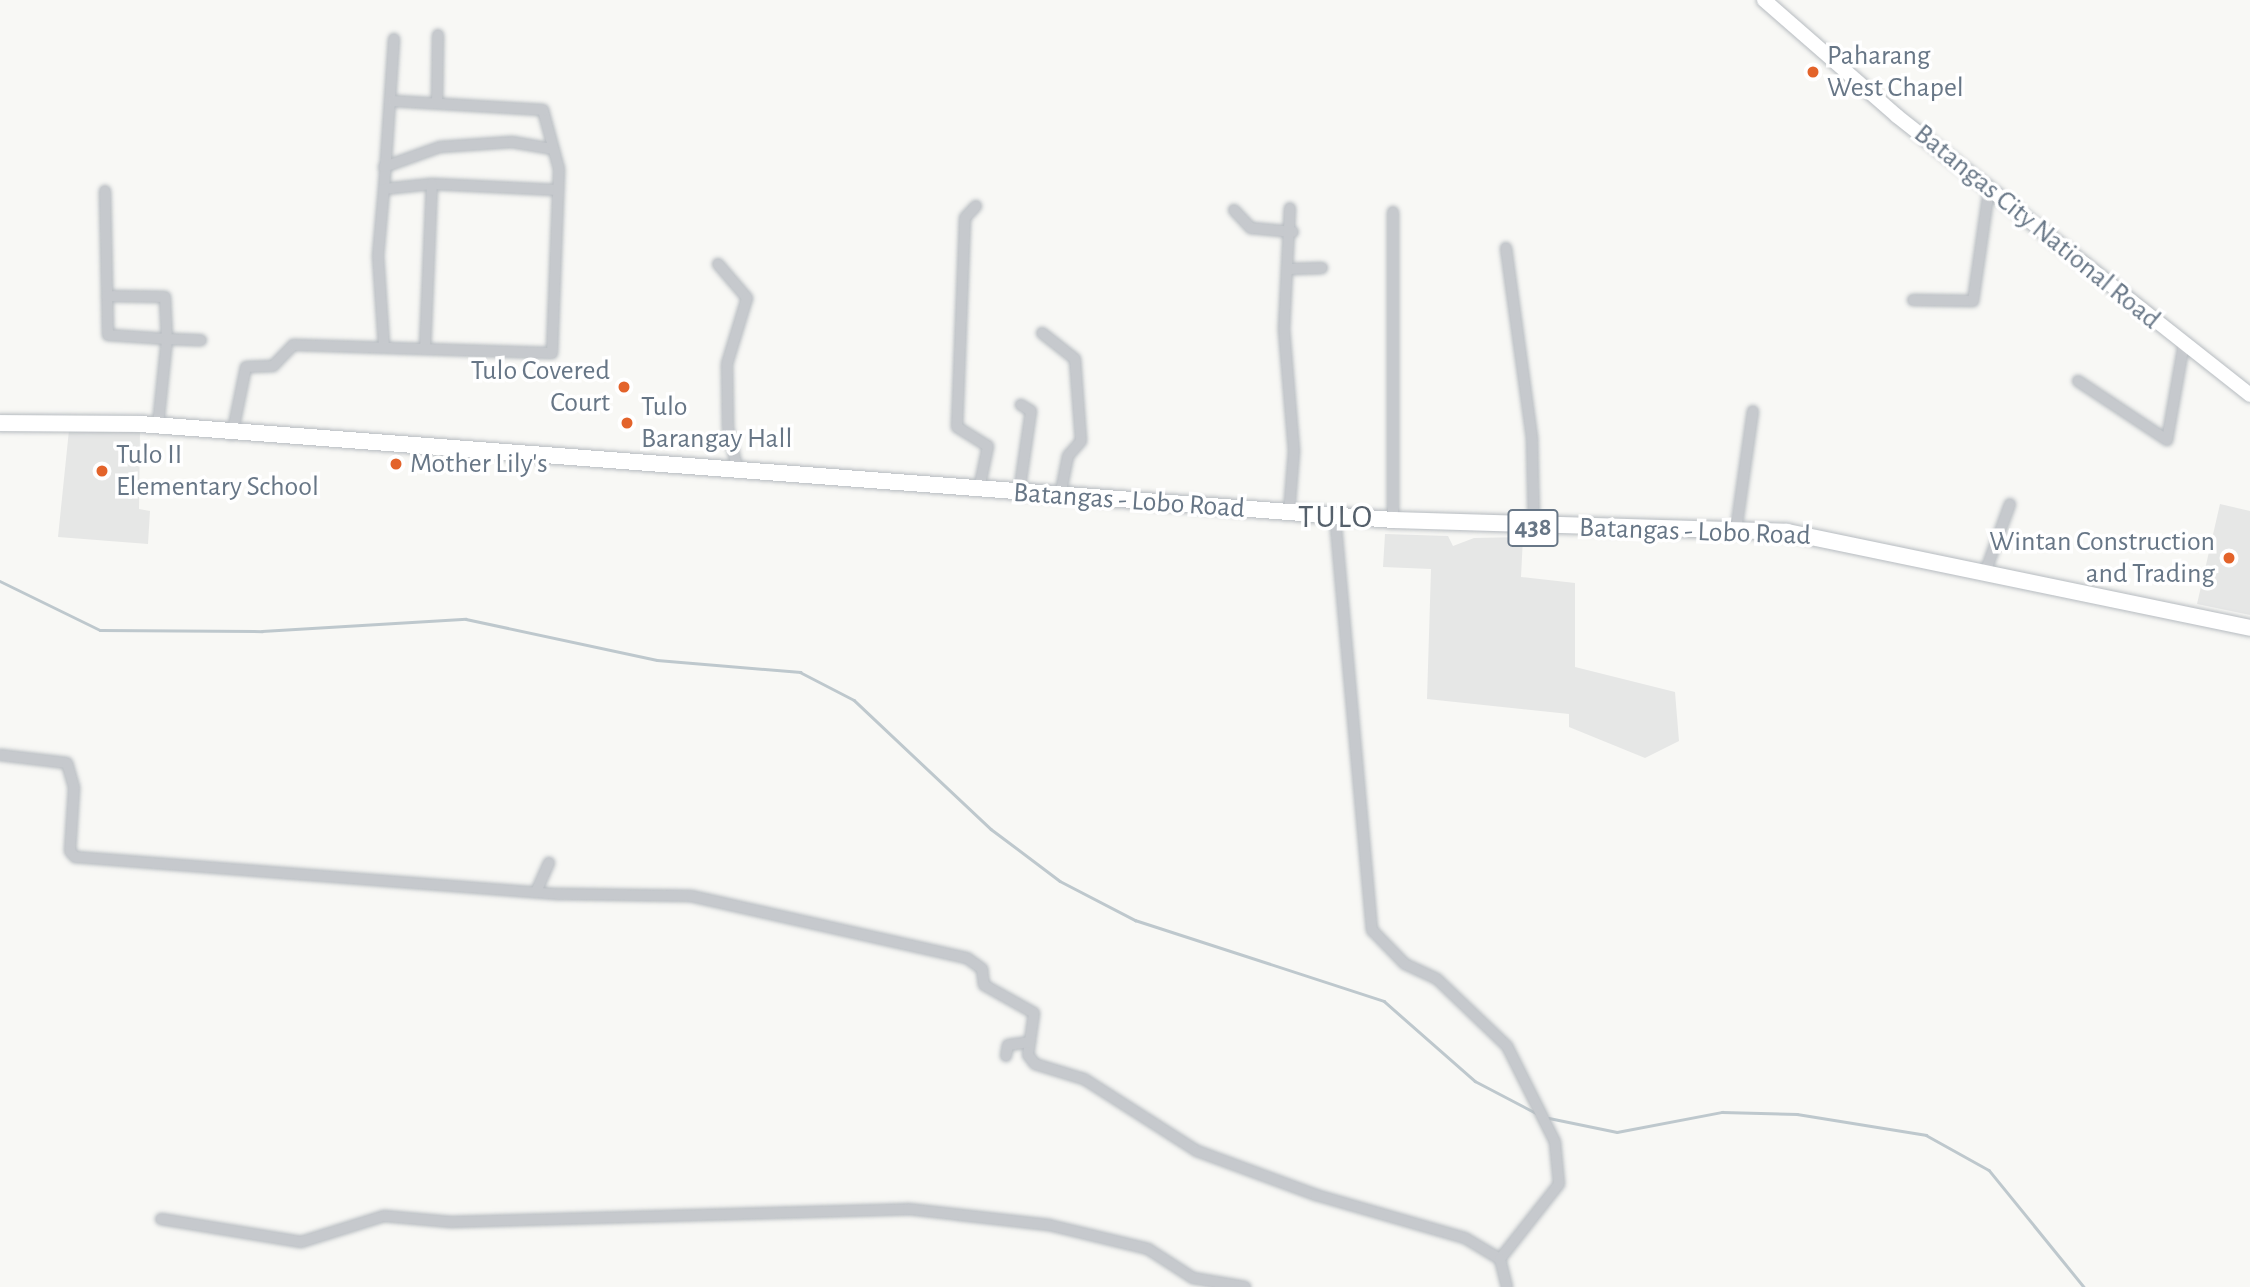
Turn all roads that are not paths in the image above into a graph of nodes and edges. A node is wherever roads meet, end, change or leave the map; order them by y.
1 (1764, 0) edge
2 (438, 35) dead end
3 (394, 39) dead end
4 (437, 100) junction
5 (393, 101) junction
6 (553, 149) junction
7 (384, 167) junction
8 (432, 184) junction
9 (384, 189) junction
10 (557, 190) junction
11 (1989, 190) junction
12 (105, 191) dead end
13 (976, 206) dead end
14 (1290, 208) dead end
15 (1234, 210) dead end
16 (1393, 212) dead end
17 (1293, 232) junction
18 (1506, 248) dead end
19 (718, 264) dead end
20 (1322, 268) dead end
21 (1291, 269) junction
22 (107, 296) junction
23 (1913, 300) dead end
24 (1042, 333) dead end
25 (167, 339) junction
26 (201, 340) dead end
27 (2184, 344) junction
28 (384, 346) junction
29 (425, 349) junction
30 (2078, 381) dead end
31 (2250, 395) edge
32 (1021, 405) dead end
33 (1753, 411) dead end
34 (0, 423) edge
35 (158, 425) junction
36 (232, 435) junction
37 (738, 472) junction
38 (979, 489) junction
39 (1019, 493) junction
40 (1060, 496) junction
41 (2010, 504) dead end
42 (1289, 513) junction
43 (1335, 516) junction
44 (1393, 520) junction
45 (1534, 528) junction
46 (1736, 530) junction
47 (1986, 570) junction
48 (2250, 628) edge
49 (0, 755) edge
50 (549, 863) dead end
51 (537, 892) junction
52 (1030, 1042) junction
53 (1006, 1056) dead end
54 (161, 1219) dead end
55 (1500, 1259) junction
56 (1245, 1287) edge
57 (1507, 1287) edge

1 - 11 street, Batangas City National Road
2 - 4 street
3 - 5 street
4 - 5 street
4 - 6 street
5 - 7 street
6 - 7 street
6 - 10 street
7 - 9 street
8 - 9 street
8 - 10 street
8 - 29 street
9 - 28 street
10 - 29 street
11 - 23 street
11 - 27 street, Batangas City National Road
12 - 22 street
13 - 38 street
14 - 17 street
15 - 17 street
16 - 44 street
17 - 21 street
18 - 45 street
19 - 37 street
20 - 21 street
21 - 42 street
22 - 25 street
22 - 25 street
24 - 40 street
25 - 26 street
25 - 35 street
27 - 30 street
27 - 31 street, Batangas City National Road
28 - 29 street
28 - 36 street
32 - 39 street
33 - 46 street
34 - 35 main road, Batangas - Lobo Road / 438
35 - 36 main road, Batangas - Lobo Road / 438
36 - 37 main road, Batangas - Lobo Road / 438
37 - 38 main road, Batangas - Lobo Road / 438
38 - 39 main road, Batangas - Lobo Road / 438
39 - 40 main road, Batangas - Lobo Road / 438
40 - 42 main road, Batangas - Lobo Road / 438
41 - 47 street
42 - 43 main road, Batangas - Lobo Road / 438
43 - 44 main road, Batangas - Lobo Road / 438
43 - 55 street
44 - 45 main road, Batangas - Lobo Road / 438
45 - 46 main road, Batangas - Lobo Road / 438
46 - 47 main road, Batangas - Lobo Road / 438
47 - 48 main road, Batangas - Lobo Road / 438
49 - 51 street
50 - 51 street
51 - 52 street
52 - 53 street
52 - 55 street
54 - 56 street
55 - 57 street

